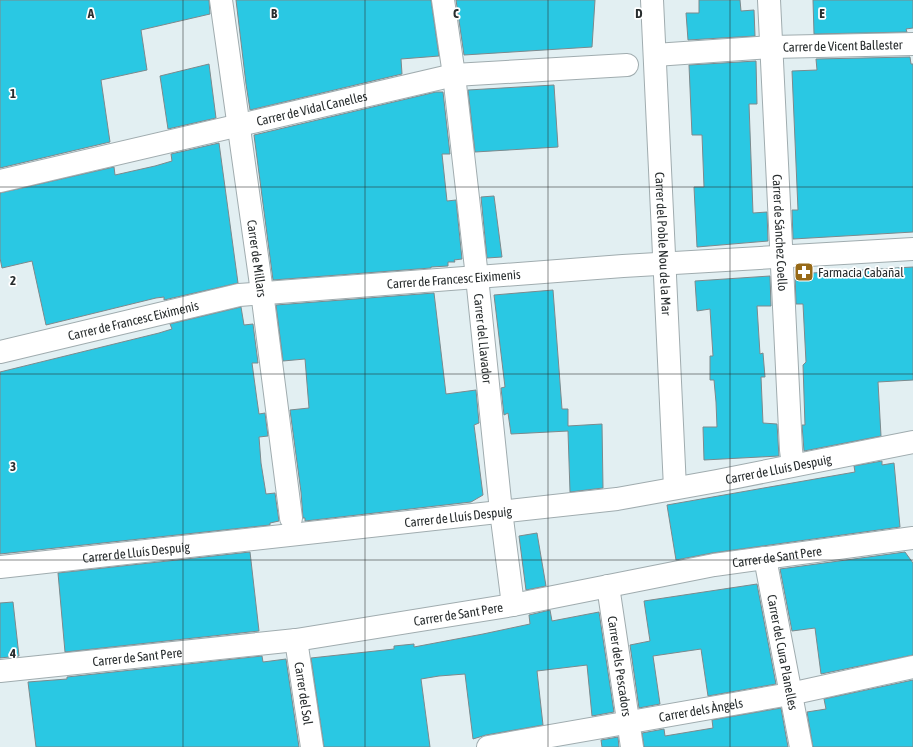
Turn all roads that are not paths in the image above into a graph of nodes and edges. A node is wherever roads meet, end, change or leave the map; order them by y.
1 (220, 0) edge
2 (443, 0) edge
3 (652, 0) edge
4 (769, 0) edge
5 (913, 44) edge
6 (771, 47) junction
7 (654, 55) junction
8 (627, 65) dead end
9 (454, 75) junction
10 (238, 126) junction
11 (0, 181) edge
12 (913, 249) edge
13 (781, 257) junction
14 (664, 263) junction
15 (477, 277) junction
16 (262, 292) junction
17 (0, 352) edge
18 (913, 442) edge
19 (793, 465) junction
20 (675, 488) junction
21 (501, 511) junction
22 (291, 518) dead end
23 (913, 538) edge
24 (765, 558) junction
25 (0, 567) edge
26 (608, 586) junction
27 (513, 605) junction
28 (296, 640) junction
29 (913, 667) edge
30 (0, 671) edge
31 (790, 694) junction
32 (628, 722) junction
33 (312, 747) edge
34 (488, 747) edge
35 (632, 747) edge
36 (800, 747) edge

1 - 10 street, Carrer de Millars
2 - 9 street, Carrer del Llavador
3 - 7 street, Carrer del Poble Nou de la Mar
4 - 6 street, Carrer de Sánchez Coello
5 - 6 street, Carrer de Vicent Ballester
6 - 7 street
6 - 13 street, Carrer de Sánchez Coello
7 - 14 street, Carrer del Poble Nou de la Mar
8 - 9 street, Carrer de Vidal Canelles
9 - 10 street, Carrer de Vidal Canelles
9 - 15 street, Carrer del Llavador
10 - 11 street, Carrer de Vidal Canelles
10 - 16 street, Carrer de Millars
12 - 13 street, Carrer de Francesc Eiximenis
13 - 14 street, Carrer de Francesc Eiximenis
13 - 19 street, Carrer de Sánchez Coello
14 - 15 street, Carrer de Francesc Eiximenis
14 - 20 street, Carrer del Poble Nou de la Mar
15 - 16 street, Carrer de Francesc Eiximenis
15 - 21 street, Carrer del Llavador
16 - 17 street, Carrer de Francesc Eiximenis
16 - 22 street, Carrer de Millars
18 - 19 street, Carrer de Lluís Despuig
19 - 20 street, Carrer de Lluís Despuig
20 - 21 street, Carrer de Lluís Despuig
21 - 25 street, Carrer de Lluís Despuig
21 - 27 street, Carrer del Llavador
23 - 24 street, Carrer de Sant Pere
24 - 26 street, Carrer de Sant Pere
24 - 31 street, Carrer del Cura Planelles
26 - 27 street, Carrer de Sant Pere
26 - 32 street, Carrer dels Pescadors
27 - 28 street, Carrer de Sant Pere
28 - 30 street, Carrer de Sant Pere
28 - 33 street, Carrer del Sol
29 - 31 street, Carrer dels Àngels
31 - 32 street, Carrer dels Àngels
31 - 36 street, Carrer del Cura Planelles
32 - 34 street, Carrer dels Àngels
32 - 35 street, Carrer dels Pescadors

